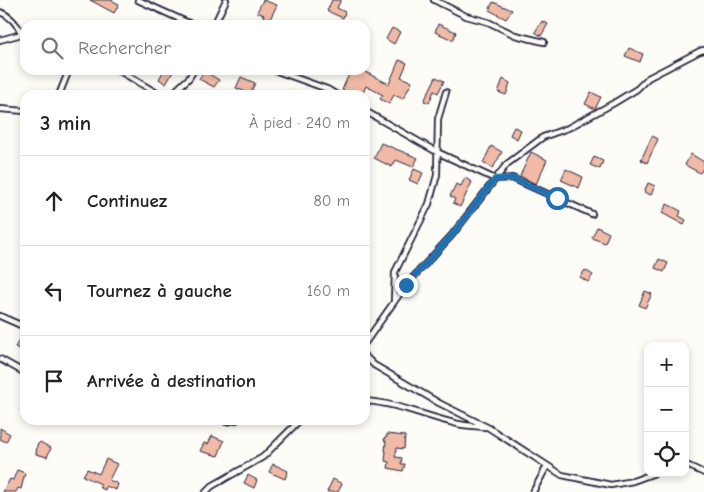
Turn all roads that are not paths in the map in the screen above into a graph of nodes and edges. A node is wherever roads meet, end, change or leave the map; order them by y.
1 (138, 0) edge
2 (226, 0) edge
3 (434, 0) edge
4 (0, 12) edge
5 (182, 20) edge
6 (216, 20) edge
7 (20, 28) edge
8 (20, 34) edge
9 (0, 40) edge
10 (544, 42) dead end
11 (704, 50) edge
12 (67, 75) edge
13 (126, 75) edge
14 (191, 75) edge
15 (288, 75) edge
16 (60, 90) edge
17 (152, 90) edge
18 (176, 90) edge
19 (329, 90) edge
20 (446, 92) dead end
21 (0, 109) edge
22 (20, 111) edge
23 (370, 114) edge
24 (438, 152) junction
25 (495, 179) junction
26 (592, 214) dead end
27 (394, 300) junction
28 (0, 316) edge
29 (20, 325) edge
30 (370, 336) edge
31 (0, 359) edge
32 (370, 361) edge
33 (20, 370) edge
34 (370, 402) edge
35 (295, 425) edge
36 (489, 428) junction
37 (547, 466) junction
38 (689, 466) edge
39 (704, 473) edge
40 (644, 477) edge
41 (206, 492) edge
42 (533, 492) edge

1 - 5 street
2 - 6 street
3 - 10 street
4 - 7 street
8 - 9 street
11 - 25 street
12 - 16 street
13 - 17 street
14 - 18 street
15 - 19 street
20 - 24 street
21 - 22 street
23 - 24 street
24 - 25 street
24 - 27 street
25 - 26 street
25 - 27 street
27 - 30 street
28 - 29 street
31 - 33 street
32 - 36 street
34 - 36 street
35 - 41 street
36 - 37 street
37 - 40 street
37 - 42 street
38 - 39 street

